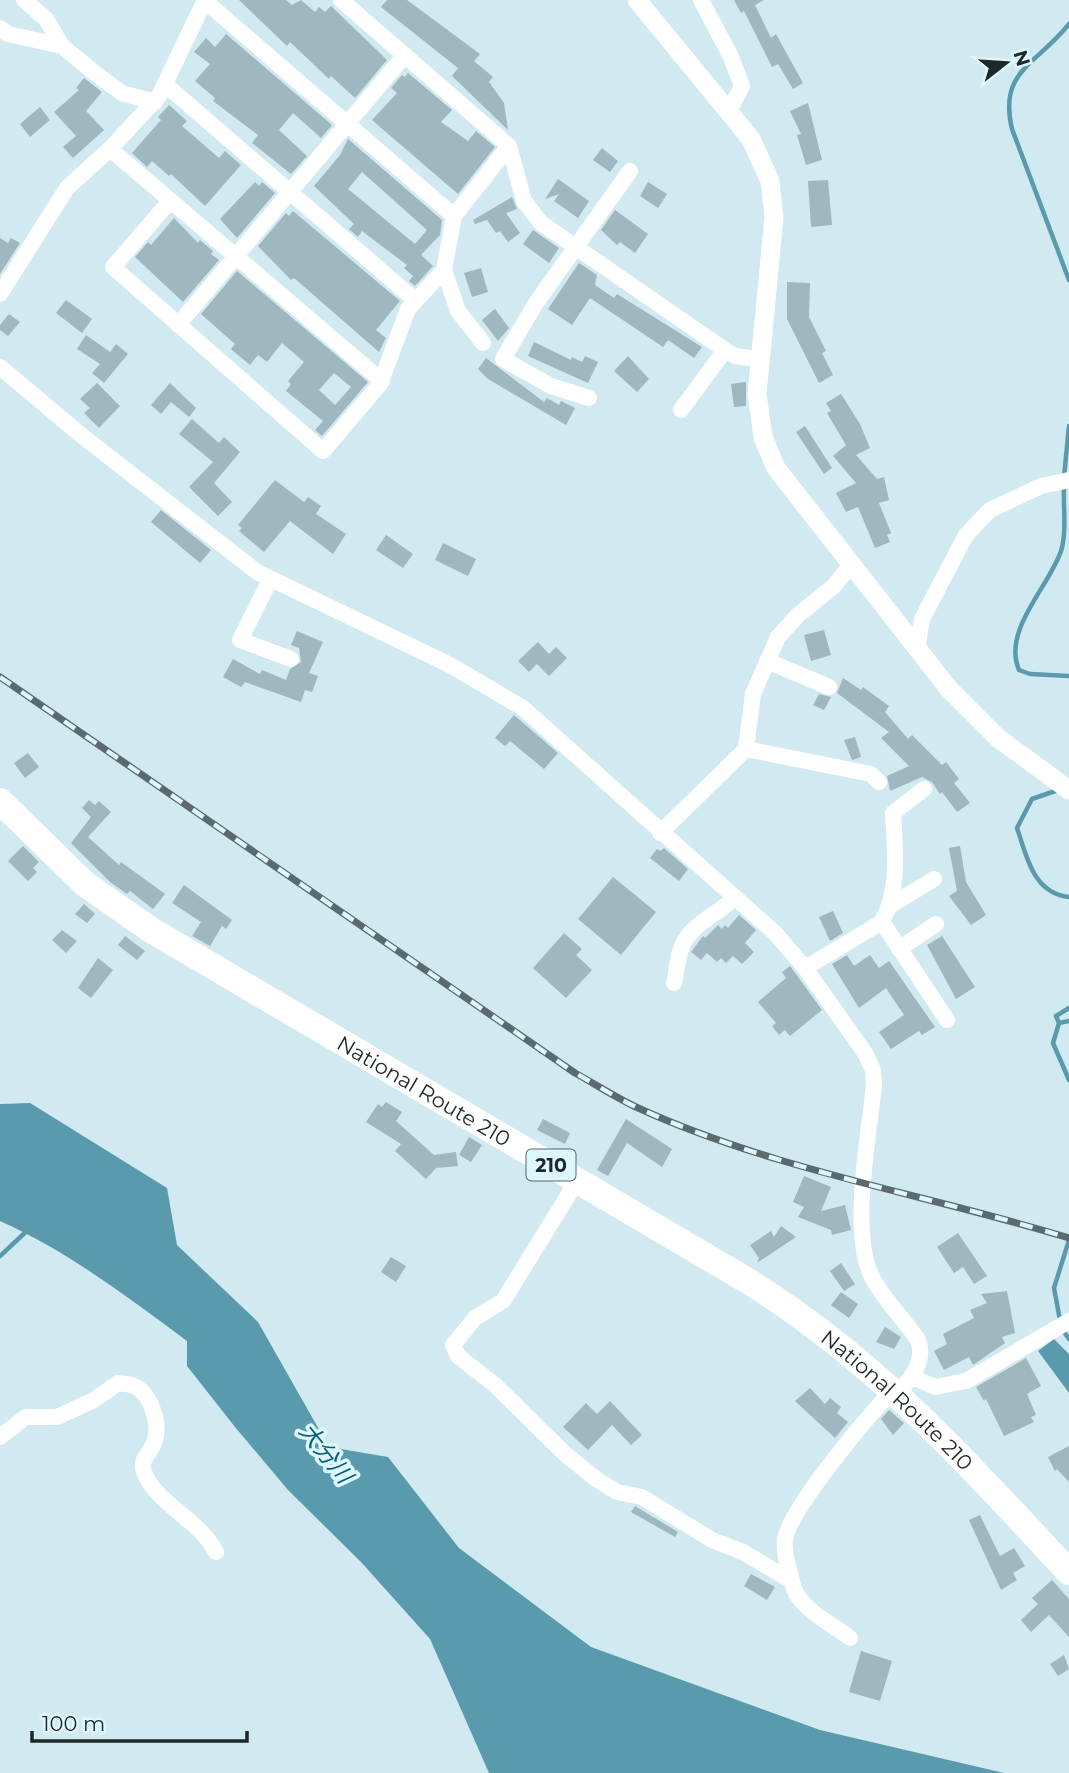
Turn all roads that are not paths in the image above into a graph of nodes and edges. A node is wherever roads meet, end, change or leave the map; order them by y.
1 (24, 0) edge
2 (205, 0) edge
3 (341, 0) edge
4 (701, 0) edge
5 (642, 2) edge
6 (0, 28) edge
7 (61, 46) junction
8 (405, 55) junction
9 (166, 85) junction
10 (155, 102) junction
11 (729, 111) junction
12 (347, 124) junction
13 (509, 146) junction
14 (110, 149) junction
15 (630, 171) dead end
16 (290, 192) junction
17 (170, 201) junction
18 (454, 216) junction
19 (577, 246) junction
20 (236, 257) junction
21 (444, 270) junction
22 (0, 294) edge
23 (415, 300) junction
24 (178, 325) junction
25 (483, 343) dead end
26 (725, 350) junction
27 (758, 359) junction
28 (0, 367) edge
29 (382, 381) junction
30 (589, 398) dead end
31 (681, 410) dead end
32 (1069, 480) edge
33 (851, 565) junction
34 (270, 580) junction
35 (916, 650) junction
36 (291, 659) dead end
37 (767, 661) junction
38 (829, 687) dead end
39 (746, 748) junction
40 (879, 782) dead end
41 (924, 789) dead end
42 (1069, 789) edge
43 (0, 801) edge
44 (660, 833) junction
45 (934, 879) dead end
46 (735, 897) junction
47 (890, 906) junction
48 (882, 922) junction
49 (936, 924) dead end
50 (899, 949) junction
51 (805, 968) junction
52 (674, 983) dead end
53 (947, 1020) dead end
54 (577, 1181) junction
55 (1069, 1321) edge
56 (901, 1386) junction
57 (0, 1437) edge
58 (216, 1552) dead end
59 (1069, 1572) edge
60 (792, 1581) junction
61 (850, 1638) dead end

1 - 7 street
2 - 9 street
2 - 12 street
3 - 8 street
4 - 11 street
5 - 11 street
6 - 7 street
7 - 10 street
8 - 12 street
8 - 13 street
9 - 10 street
9 - 16 street
10 - 14 street
11 - 27 street
12 - 16 street
12 - 18 street
13 - 18 street
13 - 19 street
14 - 17 street
14 - 22 street
15 - 19 street
16 - 20 street
16 - 23 street
17 - 20 street
17 - 24 street
18 - 21 street
19 - 26 street
19 - 30 street
20 - 24 street
20 - 29 street
21 - 23 street
21 - 25 street
23 - 29 street
24 - 29 street
26 - 27 street
26 - 31 street
27 - 33 street
28 - 34 street
32 - 35 street
33 - 35 street
33 - 37 street
34 - 36 street
34 - 44 street
35 - 42 street
37 - 38 street
37 - 39 street
39 - 40 street
39 - 44 street
41 - 47 street
43 - 54 highway, National Route 210 / 210
44 - 46 street
45 - 47 street
46 - 51 street
46 - 52 street
47 - 48 street
48 - 50 street
48 - 51 street
49 - 50 street
50 - 53 street
51 - 56 street
54 - 56 highway, National Route 210 / 210
54 - 60 street
55 - 56 street
56 - 59 highway, National Route 210 / 210
56 - 60 street
57 - 58 street
60 - 61 street

